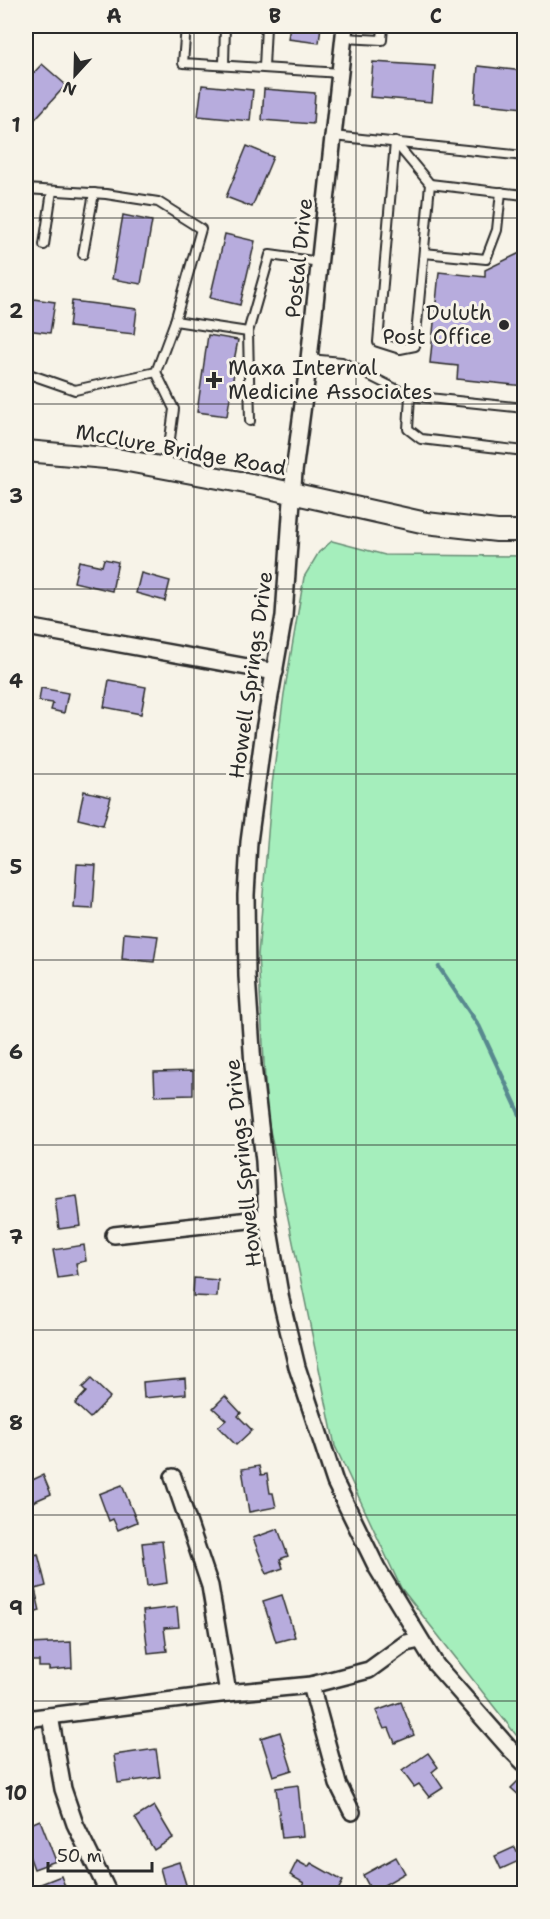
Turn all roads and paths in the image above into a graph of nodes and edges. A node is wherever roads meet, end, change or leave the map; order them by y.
1 (186, 26) edge
2 (225, 26) edge
3 (266, 26) edge
4 (383, 26) edge
5 (345, 32) edge
6 (224, 64) junction
7 (264, 67) junction
8 (341, 73) junction
9 (333, 136) junction
10 (395, 142) junction
11 (525, 156) edge
12 (430, 184) junction
13 (26, 189) edge
14 (52, 191) junction
15 (501, 192) junction
16 (94, 193) junction
17 (525, 195) edge
18 (44, 245) dead end
19 (424, 253) junction
20 (83, 254) dead end
21 (320, 262) junction
22 (175, 321) junction
23 (248, 332) junction
24 (309, 359) junction
25 (156, 372) junction
26 (26, 373) edge
27 (410, 396) junction
28 (525, 408) edge
29 (250, 421) dead end
30 (26, 451) edge
31 (525, 451) edge
32 (166, 469) junction
33 (292, 494) junction
34 (525, 531) edge
35 (27, 627) dead end
36 (274, 672) junction
37 (267, 1218) junction
38 (114, 1235) dead end
39 (173, 1477) dead end
40 (420, 1640) junction
41 (311, 1686) junction
42 (228, 1693) junction
43 (50, 1716) junction
44 (26, 1719) edge
45 (525, 1762) edge
46 (352, 1812) dead end
47 (109, 1893) edge

1 - 6 lane
2 - 6 lane
3 - 7 lane
4 - 5 lane
5 - 8 street, Postal Drive
6 - 7 lane
7 - 8 lane
8 - 9 street, Postal Drive
9 - 10 lane
9 - 21 street, Postal Drive
10 - 11 lane
10 - 12 lane
10 - 19 lane
12 - 15 lane
12 - 19 lane
13 - 14 lane
14 - 16 lane
14 - 18 lane
15 - 17 lane
15 - 19 lane
16 - 20 lane
16 - 22 lane
21 - 23 lane
21 - 24 street, Postal Drive
22 - 23 lane
22 - 25 lane
23 - 29 lane
24 - 27 lane
24 - 33 street, Postal Drive
25 - 26 lane
25 - 32 lane
27 - 28 lane
27 - 31 lane
30 - 32 street, McClure Bridge Road
32 - 33 street, McClure Bridge Road
33 - 34 street, McClure Bridge Road
33 - 36 street, Howell Springs Drive
35 - 36 street
36 - 37 street, Howell Springs Drive
37 - 38 street
37 - 40 street, Howell Springs Drive
39 - 42 street
40 - 41 street
40 - 45 street, Howell Springs Drive
41 - 42 street
41 - 46 street
42 - 43 street
43 - 44 street
43 - 47 street

